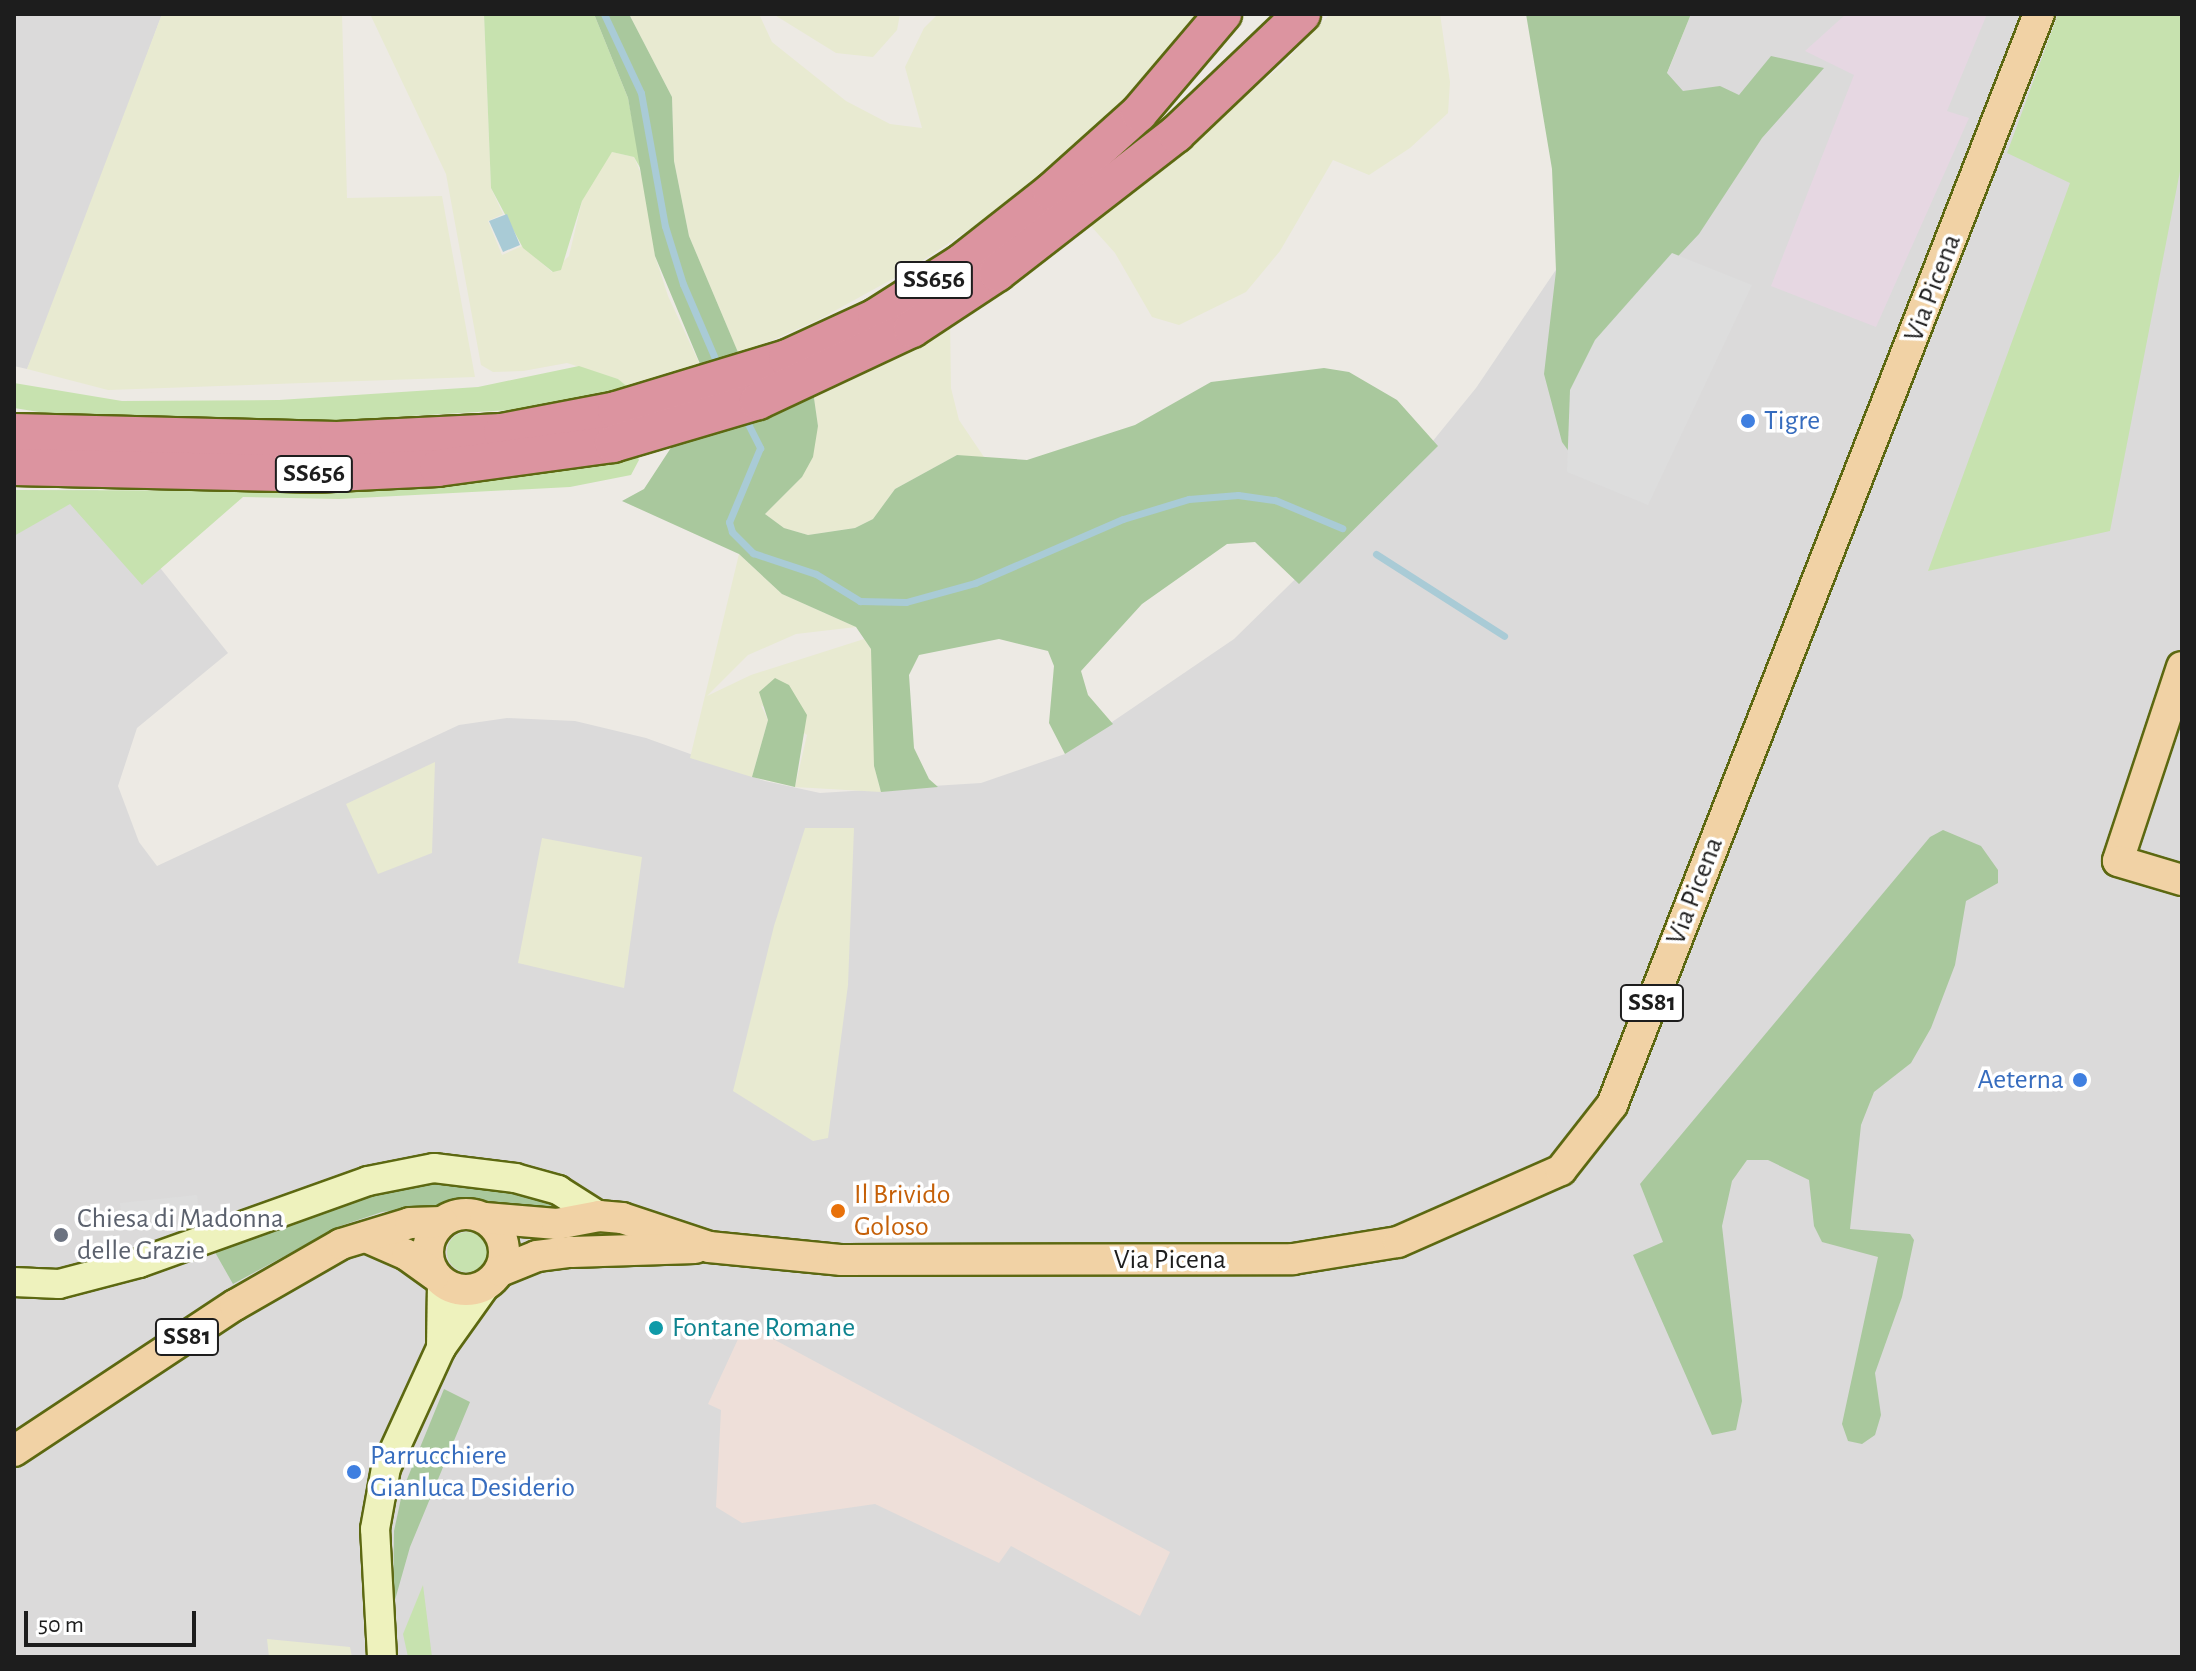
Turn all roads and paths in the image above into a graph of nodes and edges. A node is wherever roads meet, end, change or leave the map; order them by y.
1 (1223, 14) edge
2 (1302, 14) edge
3 (2039, 14) edge
4 (14, 432) edge
5 (14, 467) edge
6 (2182, 667) edge
7 (2182, 880) edge
8 (599, 1216) junction
9 (485, 1218) junction
10 (630, 1221) junction
11 (442, 1222) junction
12 (366, 1237) junction
13 (709, 1247) junction
14 (625, 1254) junction
15 (492, 1278) junction
16 (439, 1279) junction
17 (14, 1282) edge
18 (441, 1348) junction
19 (14, 1451) edge
20 (382, 1657) edge

1 - 4 highway, SS656
2 - 5 highway, SS656
3 - 13 main road, Via Picena / SS81
6 - 7 main road
8 - 9 main road, Via Picena / SS81
8 - 10 main road, Via Picena / SS81
8 - 17 main road
9 - 11 main road, SS81
9 - 15 main road
10 - 13 main road, Via Picena / SS81
10 - 14 main road
11 - 12 main road, SS81
11 - 16 main road
12 - 16 main road, SS81
12 - 19 main road, SS81
13 - 14 main road, Via Picena / SS81
14 - 15 main road, Via Picena / SS81
15 - 16 main road, SS81
15 - 18 main road
16 - 18 main road
18 - 20 main road

